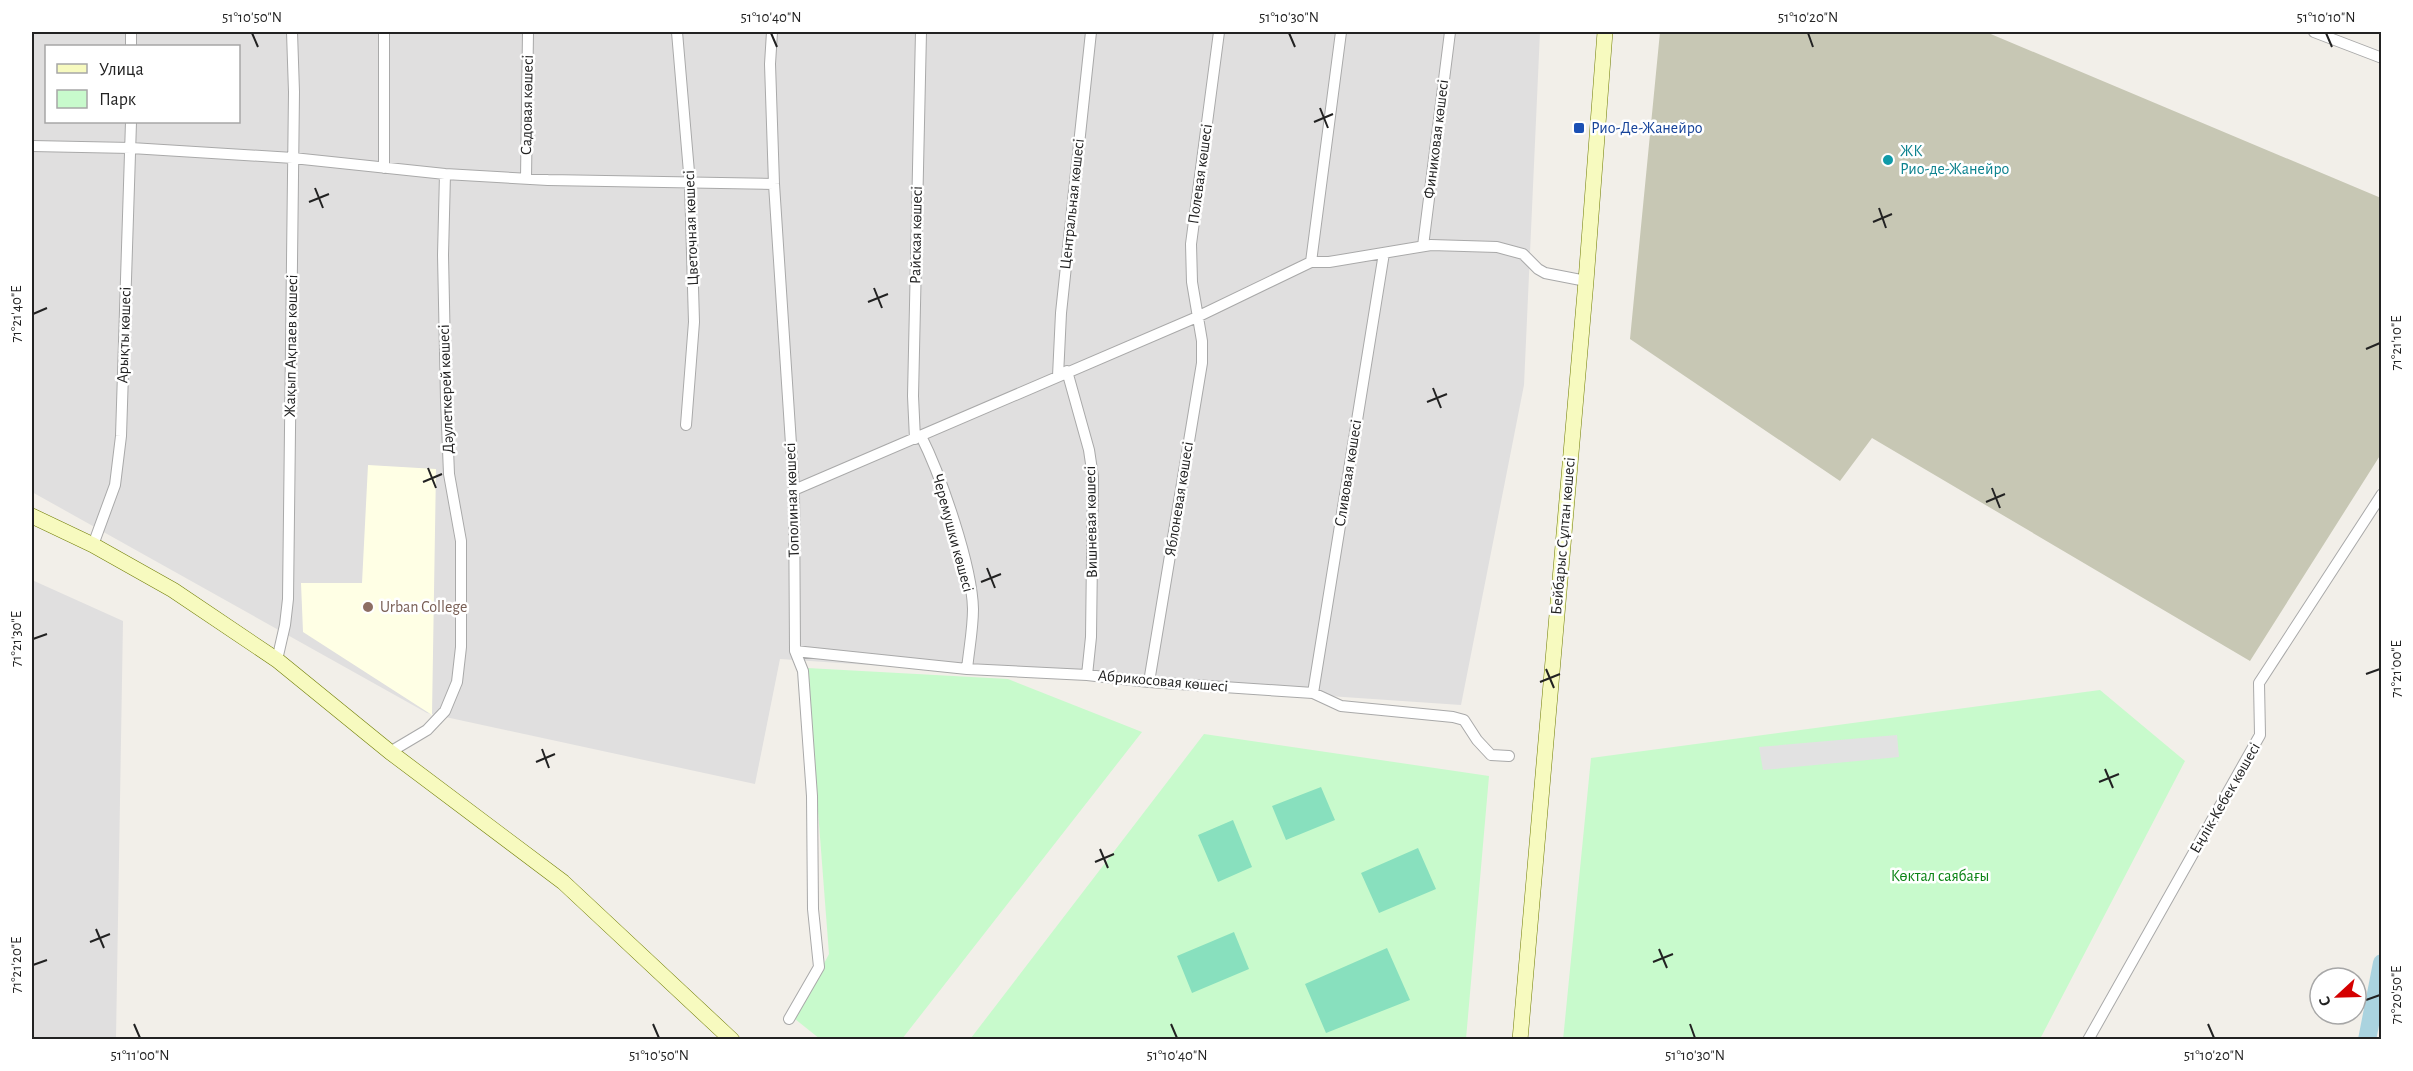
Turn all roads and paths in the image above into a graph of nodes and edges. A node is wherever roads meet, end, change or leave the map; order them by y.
1 (292, 32) edge
2 (384, 32) edge
3 (528, 32) edge
4 (677, 32) edge
5 (772, 32) edge
6 (921, 32) edge
7 (1091, 32) edge
8 (1219, 32) edge
9 (1341, 32) edge
10 (1450, 32) edge
11 (1605, 32) edge
12 (2314, 32) edge
13 (2382, 58) edge
14 (131, 123) edge
15 (32, 146) edge
16 (131, 148) junction
17 (293, 158) junction
18 (384, 168) junction
19 (445, 174) junction
20 (526, 178) junction
21 (690, 184) junction
22 (774, 184) junction
23 (1423, 246) junction
24 (1384, 253) junction
25 (1311, 262) junction
26 (1586, 281) junction
27 (1197, 317) junction
28 (1063, 374) junction
29 (686, 425) dead end
30 (918, 437) junction
31 (794, 490) junction
32 (2382, 494) edge
33 (32, 516) edge
34 (93, 545) junction
35 (795, 651) junction
36 (277, 660) junction
37 (967, 669) junction
38 (1088, 675) junction
39 (1149, 682) junction
40 (1312, 693) junction
41 (390, 752) junction
42 (1509, 756) dead end
43 (789, 1019) dead end
44 (732, 1040) edge
45 (1520, 1040) edge
46 (2088, 1040) edge

1 - 17 street, Жақып Ақпаев көшесі
2 - 18 street
3 - 20 street, Садовая көшесі
4 - 21 street, Цветочная көшесі
5 - 22 street, Тополиная көшесі
6 - 30 street, Райская көшесі
7 - 28 street, Центральная көшесі
8 - 27 street, Полевая көшесі
9 - 25 street
10 - 23 street, Финиковая көшесі
11 - 26 street, Бейбарыс Сұлтан көшесі
12 - 13 street
14 - 16 street, Арықты көшесі
15 - 16 street
16 - 17 street
16 - 34 street, Арықты көшесі
17 - 18 street
17 - 36 street, Жақып Ақпаев көшесі
18 - 19 street
19 - 20 street
19 - 41 street, Дәулеткерей көшесі
20 - 21 street
21 - 22 street
21 - 29 street, Цветочная көшесі
22 - 31 street, Тополиная көшесі
23 - 24 street
23 - 26 street
24 - 25 street
24 - 40 street, Сливовая көшесі
25 - 27 street
26 - 45 street, Бейбарыс Сұлтан көшесі
27 - 28 street
27 - 39 street, Яблоневая көшесі
28 - 30 street
28 - 38 street, Вишневая көшесі
30 - 31 street
30 - 37 street, Черемушки көшесі
31 - 35 street, Тополиная көшесі
32 - 46 street, Еңлік-Кебек көшесі
33 - 34 street
34 - 36 street
35 - 37 street, Абрикосовая көшесі
35 - 43 street, Тополиная көшесі
36 - 41 street
37 - 38 street, Абрикосовая көшесі
38 - 39 street, Абрикосовая көшесі
39 - 40 street, Абрикосовая көшесі
40 - 42 street, Абрикосовая көшесі
41 - 44 street

